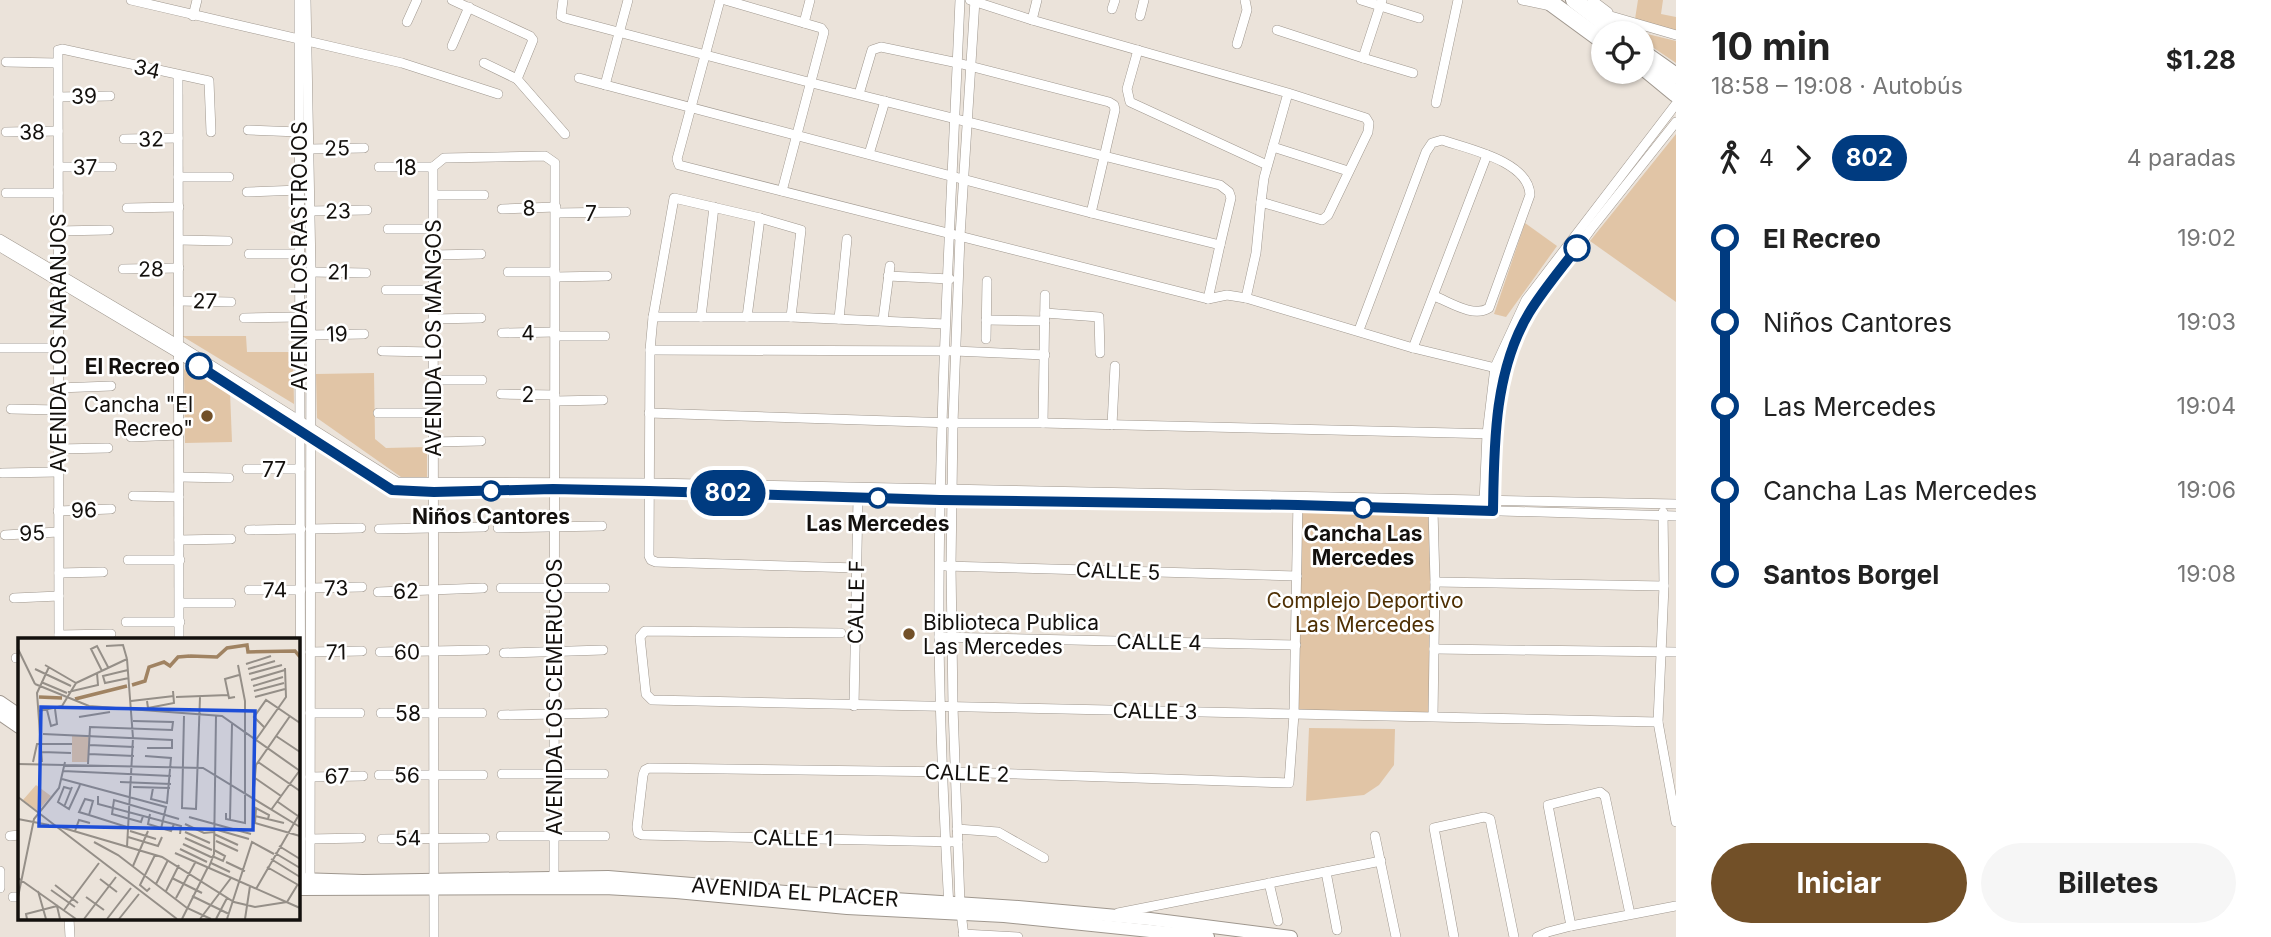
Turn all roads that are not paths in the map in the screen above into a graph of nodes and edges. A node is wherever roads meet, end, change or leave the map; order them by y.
1 (131, 0) edge
2 (197, 0) edge
3 (299, 0) edge
4 (306, 0) edge
5 (417, 0) edge
6 (453, 0) edge
7 (563, 0) edge
8 (628, 0) edge
9 (720, 0) edge
10 (725, 0) edge
11 (810, 0) edge
12 (960, 0) edge
13 (1037, 0) edge
14 (1144, 0) edge
15 (1245, 0) edge
16 (1361, 0) edge
17 (1458, 0) edge
18 (1522, 0) edge
19 (973, 1) edge
20 (1381, 3) edge
21 (1584, 3) edge
22 (1553, 4) edge
23 (469, 7) junction
24 (193, 16) junction
25 (1140, 16) dead end
26 (1419, 18) dead end
27 (1032, 20) junction
28 (1610, 21) edge
29 (407, 22) dead end
30 (804, 23) junction
31 (1277, 30) dead end
32 (1654, 31) edge
33 (620, 32) junction
34 (1591, 32) edge
35 (1676, 34) edge
36 (303, 40) junction
37 (1237, 44) dead end
38 (452, 47) dead end
39 (62, 49) joint
40 (1138, 50) junction
41 (704, 54) junction
42 (1363, 58) junction
43 (1654, 60) edge
44 (6, 62) dead end
45 (57, 63) junction
46 (484, 63) dead end
47 (957, 63) junction
48 (971, 66) junction
49 (1413, 73) dead end
50 (177, 76) junction
51 (1654, 76) edge
52 (1676, 76) edge
53 (579, 78) dead end
54 (517, 79) junction
55 (812, 83) junction
56 (606, 85) junction
57 (1288, 93) junction
58 (498, 94) dead end
59 (859, 94) junction
60 (1676, 94) edge
61 (110, 96) dead end
62 (58, 97) junction
63 (885, 100) junction
64 (1436, 103) dead end
65 (1676, 104) edge
66 (690, 108) junction
67 (954, 118) junction
68 (968, 121) junction
69 (1676, 122) edge
70 (58, 131) junction
71 (247, 131) dead end
72 (6, 132) dead end
73 (211, 132) dead end
74 (299, 132) junction
75 (565, 134) dead end
76 (798, 136) junction
77 (178, 138) junction
78 (124, 139) dead end
79 (1273, 147) junction
80 (364, 148) dead end
81 (309, 149) junction
82 (869, 154) junction
83 (1487, 155) junction
84 (1104, 157) junction
85 (1267, 165) junction
86 (58, 167) junction
87 (112, 167) dead end
88 (379, 167) dead end
89 (433, 167) junction
90 (1349, 171) junction
91 (178, 177) junction
92 (229, 177) dead end
93 (950, 177) junction
94 (965, 180) junction
95 (300, 190) junction
96 (782, 191) junction
97 (247, 192) dead end
98 (6, 193) dead end
99 (58, 193) junction
100 (434, 195) junction
101 (484, 195) dead end
102 (1261, 202) junction
103 (179, 207) junction
104 (714, 207) junction
105 (127, 208) dead end
106 (502, 209) dead end
107 (366, 210) dead end
108 (556, 210) junction
109 (309, 211) junction
110 (625, 212) dead end
111 (1091, 213) junction
112 (760, 218) junction
113 (388, 229) dead end
114 (433, 229) junction
115 (109, 230) dead end
116 (57, 231) junction
117 (948, 233) junction
118 (960, 236) junction
119 (847, 239) dead end
120 (0, 240) edge
121 (179, 240) junction
122 (228, 241) dead end
123 (1220, 245) junction
124 (0, 247) edge
125 (249, 254) dead end
126 (299, 254) junction
127 (481, 254) dead end
128 (433, 255) junction
129 (179, 268) junction
130 (123, 269) dead end
131 (311, 272) junction
132 (508, 272) dead end
133 (366, 273) dead end
134 (555, 274) junction
135 (58, 276) junction
136 (607, 276) dead end
137 (946, 279) junction
138 (959, 279) junction
139 (987, 281) dead end
140 (386, 290) dead end
141 (433, 290) junction
142 (1045, 295) dead end
143 (1434, 296) junction
144 (1246, 298) junction
145 (1208, 299) junction
146 (179, 301) junction
147 (232, 302) dead end
148 (244, 317) dead end
149 (299, 317) junction
150 (653, 317) junction
151 (701, 317) junction
152 (747, 317) junction
153 (791, 317) junction
154 (1045, 317) junction
155 (481, 318) dead end
156 (433, 319) junction
157 (839, 319) junction
158 (883, 320) junction
159 (986, 320) junction
160 (945, 324) junction
161 (1359, 330) junction
162 (502, 333) dead end
163 (364, 334) dead end
164 (555, 334) junction
165 (310, 335) junction
166 (605, 336) dead end
167 (986, 339) dead end
168 (0, 348) edge
169 (58, 348) junction
170 (1413, 348) junction
171 (179, 349) junction
172 (650, 350) junction
173 (382, 351) dead end
174 (954, 351) junction
175 (433, 352) junction
176 (944, 352) junction
177 (1100, 353) dead end
178 (1045, 355) junction
179 (1115, 366) dead end
180 (1499, 369) junction
181 (433, 380) junction
182 (482, 380) dead end
183 (111, 386) dead end
184 (58, 388) junction
185 (501, 394) dead end
186 (555, 398) junction
187 (603, 400) dead end
188 (11, 409) dead end
189 (58, 410) junction
190 (433, 412) junction
191 (378, 413) dead end
192 (649, 413) junction
193 (300, 421) junction
194 (942, 423) junction
195 (953, 423) junction
196 (1043, 423) junction
197 (1112, 425) junction
198 (310, 427) junction
199 (299, 431) junction
200 (1492, 434) junction
201 (179, 435) junction
202 (131, 437) dead end
203 (310, 438) junction
204 (481, 441) dead end
205 (433, 442) junction
206 (108, 448) dead end
207 (58, 449) junction
208 (247, 469) dead end
209 (300, 469) junction
210 (58, 472) junction
211 (2, 473) dead end
212 (180, 477) junction
213 (229, 478) dead end
214 (553, 486) junction
215 (649, 487) junction
216 (434, 488) junction
217 (940, 490) junction
218 (953, 495) junction
219 (1299, 495) junction
220 (133, 496) dead end
221 (179, 497) junction
222 (858, 498) junction
223 (940, 500) junction
224 (1489, 500) junction
225 (1662, 503) junction
226 (1676, 503) edge
227 (1298, 505) junction
228 (111, 509) dead end
229 (1433, 510) junction
230 (58, 511) junction
231 (1488, 511) junction
232 (1663, 516) junction
233 (1676, 516) edge
234 (602, 526) dead end
235 (484, 527) dead end
236 (553, 527) junction
237 (361, 528) dead end
238 (433, 528) junction
239 (498, 528) dead end
240 (305, 529) junction
241 (379, 529) dead end
242 (249, 530) dead end
243 (58, 532) junction
244 (5, 534) dead end
245 (231, 539) dead end
246 (179, 540) junction
247 (128, 560) dead end
248 (180, 560) junction
249 (939, 566) junction
250 (951, 566) junction
251 (857, 568) junction
252 (103, 572) dead end
253 (59, 573) junction
254 (1297, 576) junction
255 (1435, 582) junction
256 (1664, 586) junction
257 (362, 587) dead end
258 (501, 588) dead end
259 (553, 588) junction
260 (605, 588) dead end
261 (306, 589) junction
262 (483, 589) dead end
263 (249, 590) dead end
264 (434, 590) junction
265 (378, 592) dead end
266 (59, 597) junction
267 (14, 598) dead end
268 (180, 603) junction
269 (231, 603) dead end
270 (125, 622) dead end
271 (180, 622) junction
272 (841, 633) dead end
273 (111, 634) dead end
274 (59, 637) edge
275 (179, 638) edge
276 (939, 638) junction
277 (953, 638) junction
278 (1296, 645) junction
279 (1434, 649) junction
280 (485, 650) dead end
281 (603, 650) dead end
282 (362, 651) dead end
283 (303, 652) edge
284 (434, 652) junction
285 (553, 652) junction
286 (1676, 652) edge
287 (380, 653) dead end
288 (504, 653) dead end
289 (1662, 653) junction
290 (0, 702) edge
291 (854, 706) junction
292 (941, 707) junction
293 (953, 707) junction
294 (0, 713) edge
295 (360, 713) dead end
296 (381, 713) dead end
297 (434, 713) junction
298 (482, 713) dead end
299 (554, 713) junction
300 (604, 713) dead end
301 (18, 714) edge
302 (303, 714) edge
303 (1294, 714) junction
304 (502, 715) dead end
305 (1433, 716) junction
306 (1658, 722) junction
307 (18, 726) edge
308 (943, 772) junction
309 (955, 772) junction
310 (502, 774) dead end
311 (555, 774) junction
312 (604, 774) dead end
313 (379, 775) dead end
314 (434, 775) junction
315 (483, 775) dead end
316 (310, 776) junction
317 (363, 776) dead end
318 (299, 777) edge
319 (1676, 822) edge
320 (957, 829) junction
321 (642, 835) joint
322 (501, 836) dead end
323 (605, 836) dead end
324 (1375, 836) dead end
325 (555, 837) junction
326 (361, 838) dead end
327 (435, 838) junction
328 (485, 838) dead end
329 (299, 839) edge
330 (310, 839) junction
331 (382, 839) dead end
332 (945, 842) junction
333 (958, 842) junction
334 (1044, 858) dead end
335 (1381, 861) junction
336 (0, 872) edge
337 (1326, 872) junction
338 (554, 883) junction
339 (1269, 883) junction
340 (303, 884) edge
341 (435, 884) junction
342 (0, 888) edge
343 (1676, 906) edge
344 (955, 909) junction
345 (1630, 914) junction
346 (1109, 915) junction
347 (1278, 921) dead end
348 (1571, 926) junction
349 (1165, 930) edge
350 (1337, 930) dead end
351 (964, 935) edge
352 (434, 937) edge
353 (1018, 937) edge
354 (1208, 937) edge
355 (1291, 937) edge
356 (1396, 937) edge
357 (1454, 937) edge
358 (1514, 937) edge
359 (1537, 937) edge

1 - 24 street
2 - 24 street
3 - 36 street, AVENIDA LOS RASTROJOS
4 - 36 street, AVENIDA LOS RASTROJOS
5 - 29 street
6 - 23 street
7 - 33 street
8 - 33 street
9 - 41 street
10 - 30 street
11 - 30 street
12 - 47 street
13 - 27 street
14 - 25 street
15 - 37 street
16 - 20 street
17 - 64 street
18 - 22 street
19 - 27 street
19 - 48 street
20 - 26 street
20 - 42 street
21 - 28 highway
22 - 34 highway
23 - 38 street
23 - 54 street
24 - 36 street
27 - 40 street
30 - 55 street
31 - 42 street
32 - 35 street
33 - 41 street
33 - 56 street
36 - 58 street
36 - 74 street, AVENIDA LOS RASTROJOS
36 - 81 street, AVENIDA LOS RASTROJOS
39 - 45 street, AVENIDA LOS NARANJOS
39 - 50 street, 34
40 - 57 street
40 - 85 street
41 - 55 street
41 - 66 street
42 - 49 street
43 - 52 highway
44 - 45 street
45 - 62 street, AVENIDA LOS NARANJOS
46 - 54 street
47 - 48 street
47 - 59 street
47 - 67 street
48 - 68 street
48 - 84 street
50 - 73 street, 34
50 - 77 street
51 - 60 highway
53 - 56 street
54 - 75 street
55 - 59 street
55 - 76 street
56 - 66 street
57 - 79 street
57 - 90 street
59 - 63 street
61 - 62 street, 39
62 - 70 street, AVENIDA LOS NARANJOS
63 - 67 street
63 - 82 street
65 - 180 street
66 - 76 street
66 - 96 street
67 - 68 street
67 - 93 street
68 - 84 street
68 - 94 street
69 - 180 street
70 - 72 street, 38
70 - 86 street, AVENIDA LOS NARANJOS
71 - 74 street
74 - 95 street, AVENIDA LOS RASTROJOS
76 - 82 street
76 - 96 street
77 - 78 street, 32
77 - 91 street
79 - 85 street
79 - 90 street
80 - 81 street, 25
81 - 109 street, AVENIDA LOS RASTROJOS
82 - 93 street
83 - 143 street
83 - 143 street
83 - 161 street
84 - 111 street
84 - 123 street
85 - 102 street
86 - 87 street, 37
86 - 99 street, AVENIDA LOS NARANJOS
88 - 89 street, 18
89 - 100 street, AVENIDA LOS MANGOS
89 - 108 street, AVENIDA LOS CEMERUCOS
90 - 102 street
91 - 92 street
91 - 103 street
93 - 94 street
93 - 117 street
94 - 111 street
94 - 118 street
95 - 97 street
95 - 126 street, AVENIDA LOS RASTROJOS
96 - 117 street
98 - 99 street
99 - 116 street, AVENIDA LOS NARANJOS
100 - 101 street
100 - 114 street, AVENIDA LOS MANGOS
102 - 144 street
103 - 105 street
103 - 121 street
104 - 112 street
104 - 150 street
104 - 151 street
106 - 108 street, 8
107 - 109 street, 23
108 - 110 street, 7
108 - 134 street, AVENIDA LOS CEMERUCOS
109 - 131 street, AVENIDA LOS RASTROJOS
111 - 123 street
112 - 152 street
112 - 153 street
113 - 114 street
114 - 128 street, AVENIDA LOS MANGOS
115 - 116 street
116 - 135 street, AVENIDA LOS NARANJOS
117 - 118 street
117 - 137 street
118 - 138 street
118 - 145 street
119 - 157 street
120 - 135 street
121 - 122 street
121 - 129 street
123 - 145 street
124 - 135 street
125 - 126 street
126 - 149 street, AVENIDA LOS RASTROJOS
127 - 128 street
128 - 141 street, AVENIDA LOS MANGOS
129 - 130 street, 28
129 - 146 street
131 - 133 street, 21
131 - 165 street, AVENIDA LOS RASTROJOS
132 - 134 street
134 - 136 street
134 - 164 street, AVENIDA LOS CEMERUCOS
135 - 169 street, AVENIDA LOS NARANJOS
135 - 171 street
137 - 138 street
137 - 158 street
137 - 160 street
138 - 174 street
139 - 159 street
140 - 141 street
141 - 156 street, AVENIDA LOS MANGOS
142 - 154 street
143 - 170 street
144 - 145 street
144 - 161 street
146 - 147 street, 27
146 - 171 street
148 - 149 street
149 - 193 street, AVENIDA LOS RASTROJOS
150 - 151 street
150 - 172 street
151 - 152 street
152 - 153 street
153 - 157 street
154 - 159 street
154 - 177 street
154 - 178 street
155 - 156 street
156 - 175 street, AVENIDA LOS MANGOS
157 - 158 street
158 - 160 street
159 - 167 street
160 - 176 street
161 - 170 street
162 - 164 street, 4
163 - 165 street, 19
164 - 166 street, 4
164 - 186 street, AVENIDA LOS CEMERUCOS
165 - 198 street, AVENIDA LOS RASTROJOS
168 - 169 street
169 - 184 street, AVENIDA LOS NARANJOS
170 - 180 street
171 - 193 street
171 - 199 street
171 - 201 street
172 - 176 street
172 - 192 street
173 - 175 street
174 - 176 street
174 - 178 street
174 - 195 street
175 - 181 street, AVENIDA LOS MANGOS
176 - 194 street
178 - 196 street
179 - 197 street
180 - 200 street
181 - 182 street
181 - 190 street, AVENIDA LOS MANGOS
183 - 184 street
184 - 189 street, AVENIDA LOS NARANJOS
185 - 186 street, 2
186 - 187 street, 2
186 - 214 street, AVENIDA LOS CEMERUCOS
188 - 189 street
189 - 207 street, AVENIDA LOS NARANJOS
190 - 191 street
190 - 205 street, AVENIDA LOS MANGOS
192 - 194 street
192 - 215 street
193 - 198 street
193 - 199 street, AVENIDA LOS RASTROJOS
194 - 195 street
194 - 217 street
195 - 196 street
195 - 218 street
196 - 197 street
197 - 200 street
198 - 203 street, AVENIDA LOS RASTROJOS
198 - 216 street
199 - 203 street
199 - 209 street, AVENIDA LOS RASTROJOS
200 - 224 street
201 - 202 street
201 - 212 street
203 - 216 street
203 - 240 street, AVENIDA LOS RASTROJOS
204 - 205 street
205 - 216 street, AVENIDA LOS MANGOS
206 - 207 street
207 - 210 street, AVENIDA LOS NARANJOS
208 - 209 street, 77
209 - 240 street, AVENIDA LOS RASTROJOS
210 - 211 street
210 - 230 street, AVENIDA LOS NARANJOS
212 - 213 street
212 - 221 street
214 - 215 street
214 - 216 street
214 - 236 street, AVENIDA LOS CEMERUCOS
215 - 217 street
215 - 222 street
215 - 251 street
216 - 238 street, AVENIDA LOS MANGOS
217 - 218 street
217 - 223 street
218 - 219 street
218 - 223 street
218 - 227 street
218 - 250 street
219 - 224 street
219 - 227 street
220 - 221 street
221 - 246 street
222 - 223 street
222 - 251 street, CALLE F
223 - 249 street
224 - 225 street
224 - 231 street
225 - 226 street
225 - 232 street
227 - 229 street
227 - 254 street
228 - 230 street, 96
229 - 231 street
229 - 255 street
230 - 243 street, AVENIDA LOS NARANJOS
231 - 232 street
232 - 233 street
232 - 256 street
234 - 236 street
235 - 238 street
236 - 239 street
236 - 259 street, AVENIDA LOS CEMERUCOS
237 - 240 street
238 - 241 street
238 - 264 street, AVENIDA LOS MANGOS
240 - 242 street
240 - 261 street, AVENIDA LOS RASTROJOS
243 - 244 street, 95
243 - 253 street, AVENIDA LOS NARANJOS
245 - 246 street
246 - 248 street
247 - 248 street
248 - 268 street
249 - 250 street, CALLE 5
249 - 276 street
250 - 254 street, CALLE 5
250 - 277 street
251 - 291 street, CALLE F
252 - 253 street
253 - 266 street, AVENIDA LOS NARANJOS
254 - 278 street
255 - 256 street
255 - 279 street
256 - 289 street
257 - 261 street, 73
258 - 259 street
259 - 260 street
259 - 285 street, AVENIDA LOS CEMERUCOS
261 - 263 street, 74
261 - 283 street, AVENIDA LOS RASTROJOS
262 - 264 street, 62
264 - 265 street, 62
264 - 284 street, AVENIDA LOS MANGOS
266 - 267 street
266 - 274 street, AVENIDA LOS NARANJOS
268 - 269 street
268 - 271 street
270 - 271 street
271 - 275 street
272 - 291 street, CALLE 3
273 - 274 street
276 - 277 street, CALLE 4
276 - 292 street
277 - 278 street, CALLE 4
277 - 293 street
278 - 303 street
279 - 289 street
279 - 305 street
280 - 284 street, 60
281 - 285 street
282 - 283 street, 71
283 - 302 street, AVENIDA LOS RASTROJOS
284 - 287 street, 60
284 - 297 street, AVENIDA LOS MANGOS
285 - 288 street
285 - 299 street, AVENIDA LOS CEMERUCOS
286 - 289 street
289 - 306 street
290 - 301 street
291 - 292 street, CALLE 3
292 - 293 street, CALLE 3
292 - 308 street
293 - 303 street, CALLE 3
293 - 309 street
294 - 307 street
295 - 302 street
296 - 297 street, 58
297 - 298 street, 58
297 - 314 street, AVENIDA LOS MANGOS
299 - 300 street
299 - 304 street
299 - 311 street, AVENIDA LOS CEMERUCOS
302 - 316 street, AVENIDA LOS RASTROJOS
302 - 318 street, AVENIDA LOS RASTROJOS
303 - 305 street, CALLE 3
303 - 309 street, CALLE 2
305 - 306 street, CALLE 3
306 - 319 street
308 - 309 street, CALLE 2
308 - 321 street, CALLE 2
308 - 332 street
309 - 320 street
310 - 311 street
311 - 312 street
311 - 325 street, AVENIDA LOS CEMERUCOS
313 - 314 street, 56
314 - 315 street, 56
314 - 327 street, AVENIDA LOS MANGOS
316 - 317 street, 67
316 - 330 street, AVENIDA LOS RASTROJOS
318 - 329 street, AVENIDA LOS RASTROJOS
320 - 333 street
320 - 334 street
321 - 332 street, CALLE 1
322 - 325 street
323 - 325 street
324 - 335 street
325 - 338 street, AVENIDA LOS CEMERUCOS
326 - 330 street
327 - 328 street, 54
327 - 331 street, 54
327 - 341 street, AVENIDA LOS MANGOS
329 - 340 street, AVENIDA LOS RASTROJOS
330 - 340 street, AVENIDA LOS RASTROJOS
332 - 333 street, CALLE 1
332 - 344 street
333 - 344 street
335 - 337 street
335 - 356 street
336 - 342 street
337 - 339 street
337 - 350 street
338 - 341 street, AVENIDA EL PLACER
338 - 344 street, AVENIDA EL PLACER
339 - 346 street
339 - 347 street
340 - 341 street, AVENIDA EL PLACER
341 - 352 street, AVENIDA LOS MANGOS
343 - 345 street
344 - 346 street, AVENIDA EL PLACER
344 - 349 street, AVENIDA EL PLACER
344 - 351 street
345 - 348 street
345 - 348 street
346 - 349 street, AVENIDA EL PLACER
348 - 359 street
349 - 354 street, AVENIDA EL PLACER
349 - 355 street, AVENIDA EL PLACER
351 - 353 street
357 - 358 street

